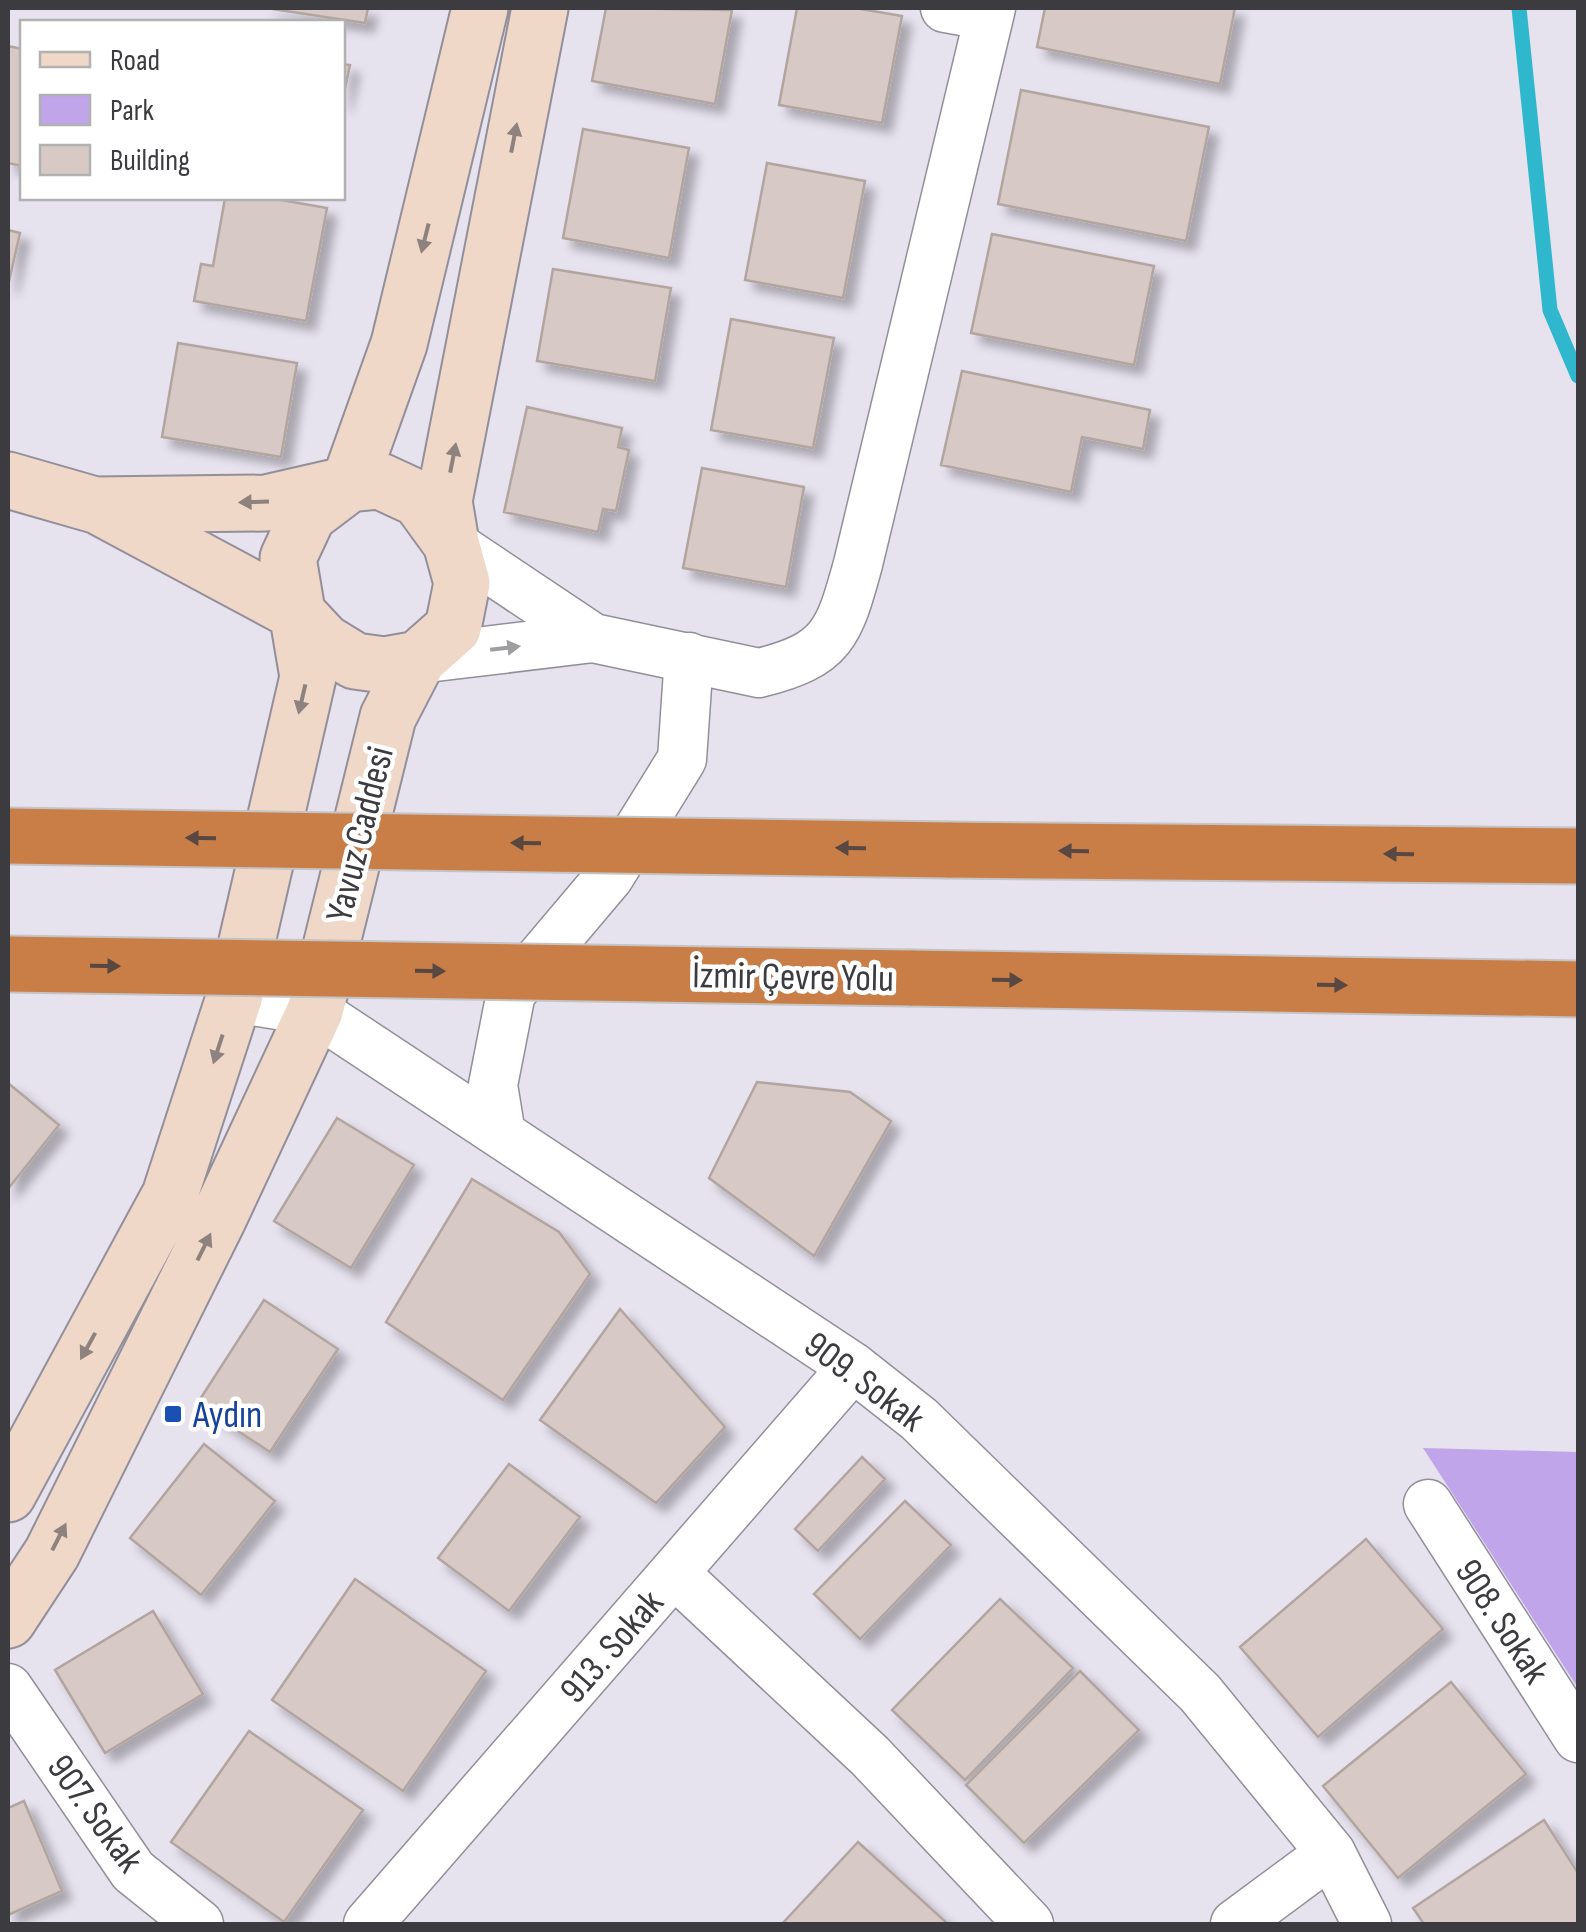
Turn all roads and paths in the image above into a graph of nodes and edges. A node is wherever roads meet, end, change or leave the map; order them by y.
1 (480, 8) edge
2 (540, 8) edge
3 (975, 10) edge
4 (8, 480) edge
5 (349, 484) junction
6 (95, 504) junction
7 (451, 544) junction
8 (296, 612) junction
9 (593, 638) junction
10 (688, 658) junction
11 (418, 659) junction
12 (8, 836) edge
13 (1578, 856) edge
14 (8, 964) edge
15 (1578, 989) edge
16 (234, 998) junction
17 (315, 1011) junction
18 (501, 1134) junction
19 (853, 1366) junction
20 (8, 1494) edge
21 (1428, 1504) dead end
22 (674, 1572) junction
23 (8, 1620) edge
24 (8, 1688) edge
25 (1578, 1738) edge
26 (1331, 1853) junction
27 (198, 1924) edge
28 (368, 1924) edge
29 (1030, 1924) edge
30 (1235, 1924) edge
31 (1367, 1924) edge

1 -> 5 main road
7 -> 2 main road, Yavuz Caddesi
3 - 10 street
4 - 6 main road
5 -> 6 main road
5 - 7 main road
5 - 8 main road
6 - 8 main road
7 - 9 street
7 - 11 main road, Yavuz Caddesi
8 - 11 main road
8 -> 16 main road
9 - 10 street
11 -> 9 street
10 - 18 street
11 - 17 main road, Yavuz Caddesi
13 -> 12 highway, bridge
14 -> 15 highway, İzmir Çevre Yolu, bridge
16 - 17 street, 909. Sokak
16 -> 20 main road
17 - 18 street, 909. Sokak
23 -> 17 main road, Yavuz Caddesi
18 - 19 street, 909. Sokak
19 - 22 street, 913. Sokak
19 - 26 street, 909. Sokak
21 - 25 street, 908. Sokak
22 - 28 street, 913. Sokak
22 - 29 street
24 - 27 street, 907. Sokak
26 - 30 street
26 - 31 street, 909. Sokak

